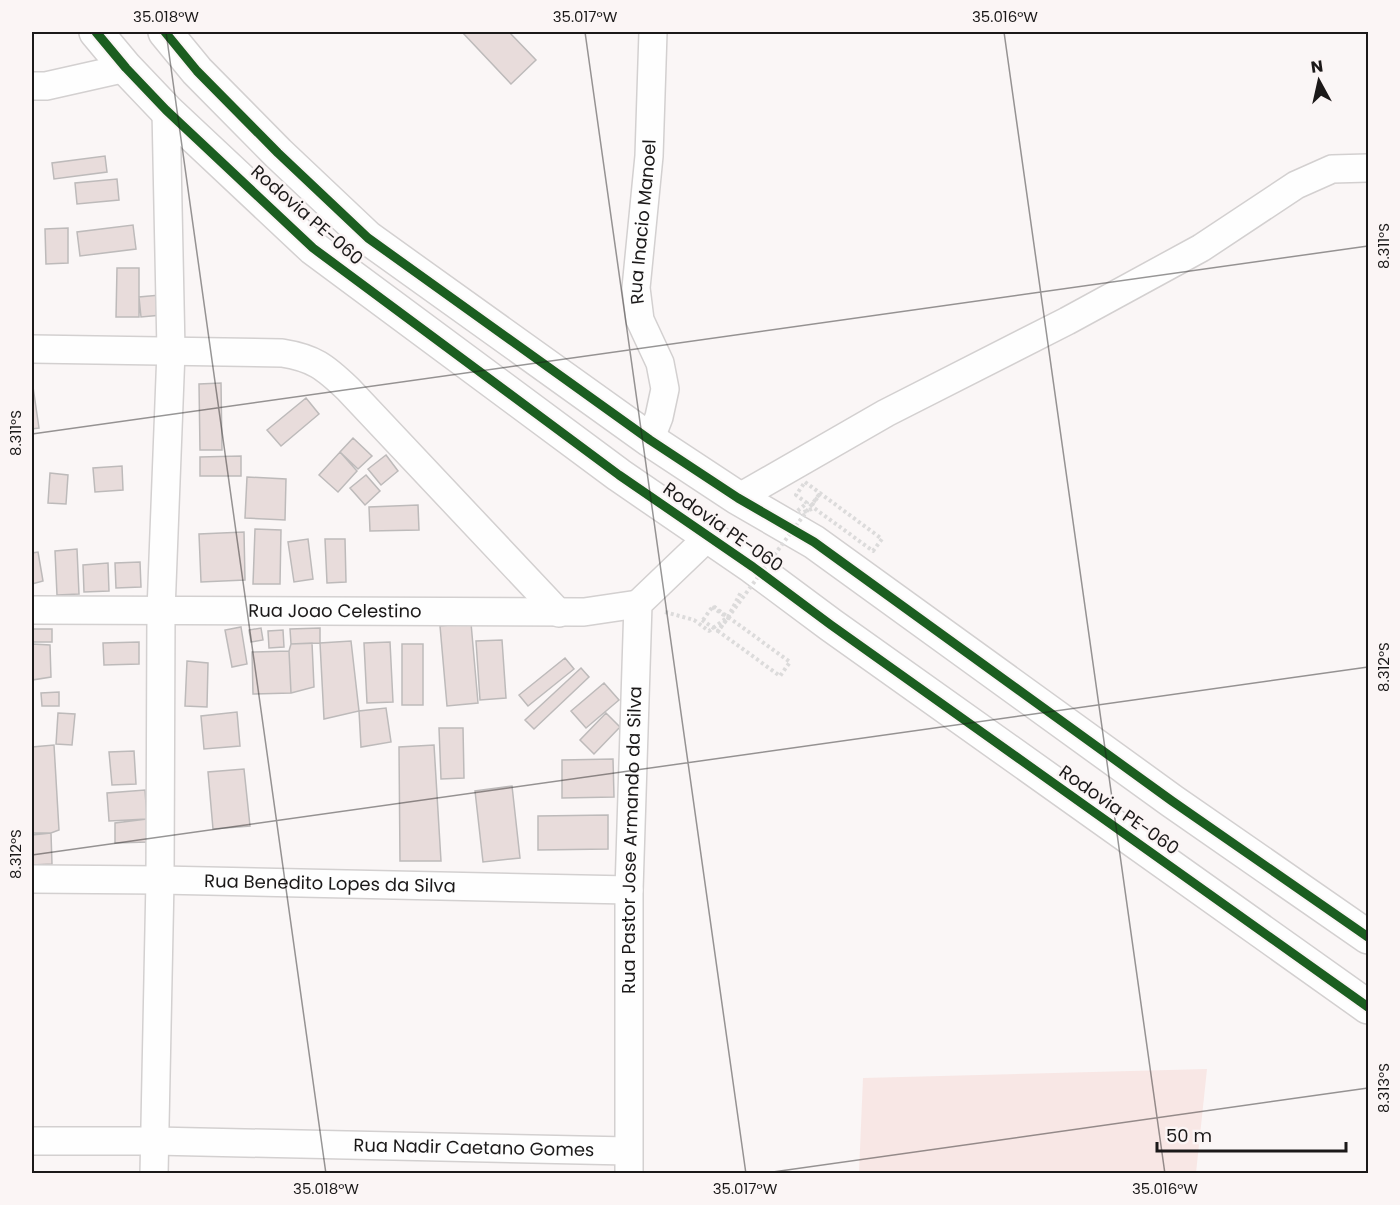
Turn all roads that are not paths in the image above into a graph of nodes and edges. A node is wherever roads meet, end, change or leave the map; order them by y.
1 (96, 32) edge
2 (165, 32) edge
3 (653, 32) edge
4 (126, 68) junction
5 (36, 80) edge
6 (166, 110) junction
7 (1368, 168) edge
8 (32, 349) edge
9 (171, 351) junction
10 (650, 440) junction
11 (738, 498) junction
12 (708, 537) junction
13 (638, 604) junction
14 (32, 610) edge
15 (161, 611) junction
16 (559, 613) junction
17 (32, 879) edge
18 (160, 880) junction
19 (629, 890) junction
20 (1368, 937) edge
21 (1368, 1007) edge
22 (32, 1141) edge
23 (155, 1141) junction
24 (629, 1162) edge
25 (154, 1173) edge

1 - 4 highway, Rodovia PE-060
2 - 10 highway, Rodovia PE-060
3 - 10 street, Rua Inacio Manoel
4 - 5 street
4 - 6 highway, Rodovia PE-060
6 - 9 street
6 - 12 highway, Rodovia PE-060
7 - 11 street
8 - 9 street
9 - 15 street
9 - 16 street
10 - 11 highway, Rodovia PE-060
11 - 20 highway, Rodovia PE-060
12 - 13 street
12 - 21 highway, Rodovia PE-060
13 - 16 street, Rua Joao Celestino
13 - 19 street, Rua Pastor Jose Armando da Silva
14 - 15 street, Rua Joao Celestino
15 - 16 street, Rua Joao Celestino
15 - 18 street
17 - 18 street, Rua Benedito Lopes da Silva
18 - 19 street, Rua Benedito Lopes da Silva
18 - 23 street
19 - 24 street, Rua Pastor Jose Armando da Silva
22 - 23 street, Rua Nadir Caetano Gomes
23 - 24 street, Rua Nadir Caetano Gomes
23 - 25 street

